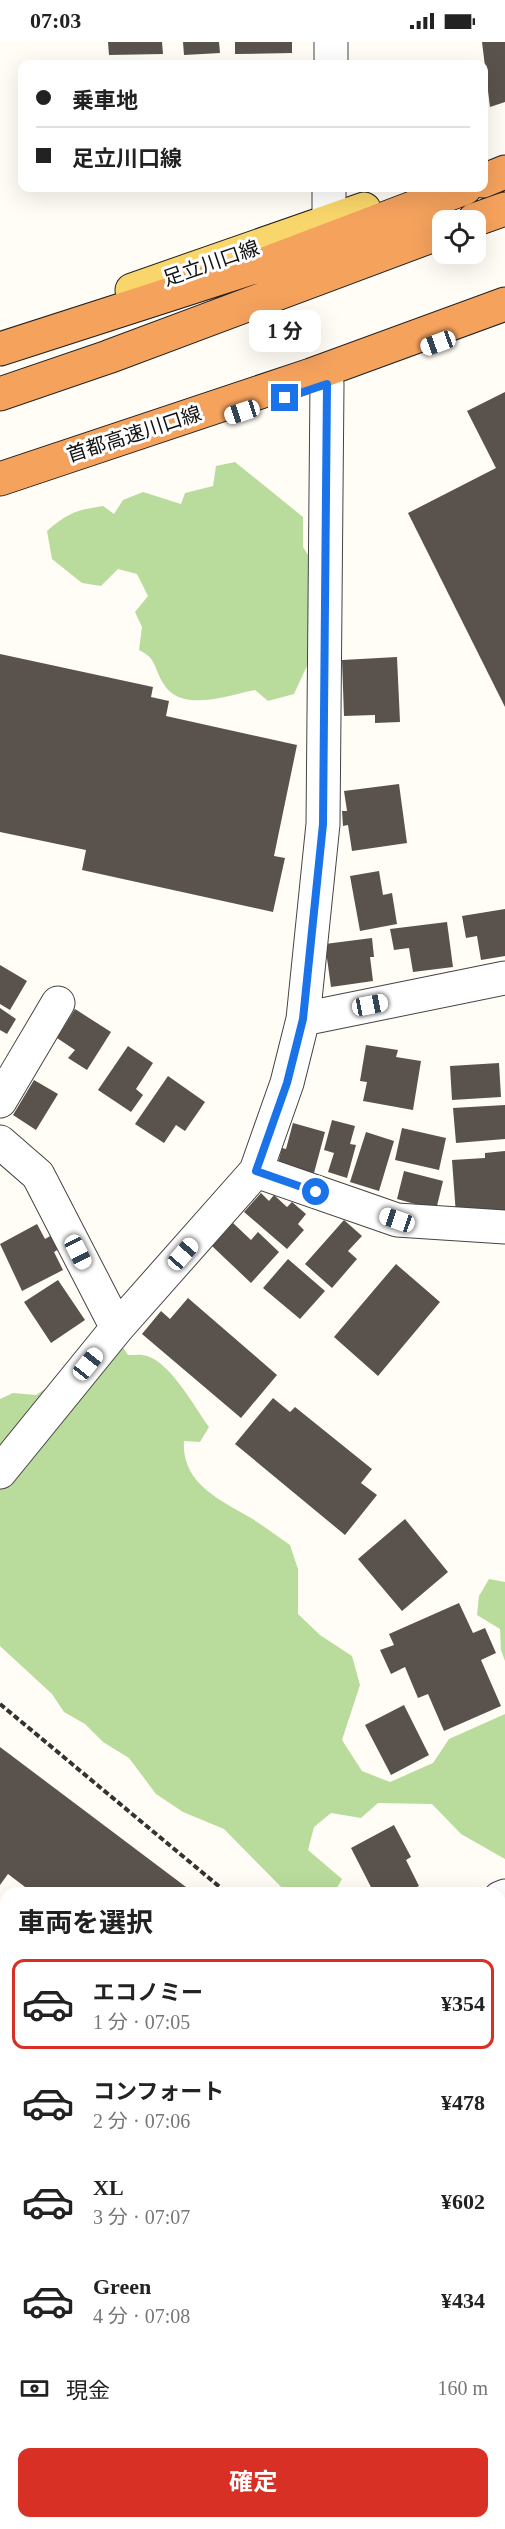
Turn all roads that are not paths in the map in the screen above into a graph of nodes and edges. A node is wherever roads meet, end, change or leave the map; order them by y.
1 (331, 42) edge
2 (331, 60) edge
3 (505, 156) edge
4 (488, 163) edge
5 (505, 172) edge
6 (488, 179) edge
7 (329, 192) edge
8 (411, 192) edge
9 (454, 192) edge
10 (505, 209) edge
11 (486, 216) edge
12 (329, 222) junction
13 (432, 236) edge
14 (505, 304) edge
15 (505, 318) edge
16 (0, 336) edge
17 (0, 350) edge
18 (327, 384) junction
19 (0, 394) edge
20 (55, 461) junction
21 (0, 472) edge
22 (0, 478) edge
23 (0, 493) edge
24 (505, 978) edge
25 (58, 1003) dead end
26 (303, 1019) junction
27 (0, 1101) edge
28 (0, 1142) edge
29 (256, 1171) junction
30 (505, 1227) edge
31 (117, 1328) junction
32 (0, 1472) edge

1 - 2 street
3 - 4 main road
5 - 6 highway
7 - 12 street
8 - 12 main road, 足立川口線
9 - 17 highway
10 - 11 highway
12 - 16 main road, 足立川口線
13 - 19 highway
14 - 20 highway, 首都高速川口線
15 - 18 main road
18 - 23 main road
18 - 26 street
20 - 21 highway
20 - 22 highway, 首都高速川口線
24 - 26 street
25 - 27 street
26 - 29 street
28 - 31 street
29 - 30 street
29 - 31 street
31 - 32 street

